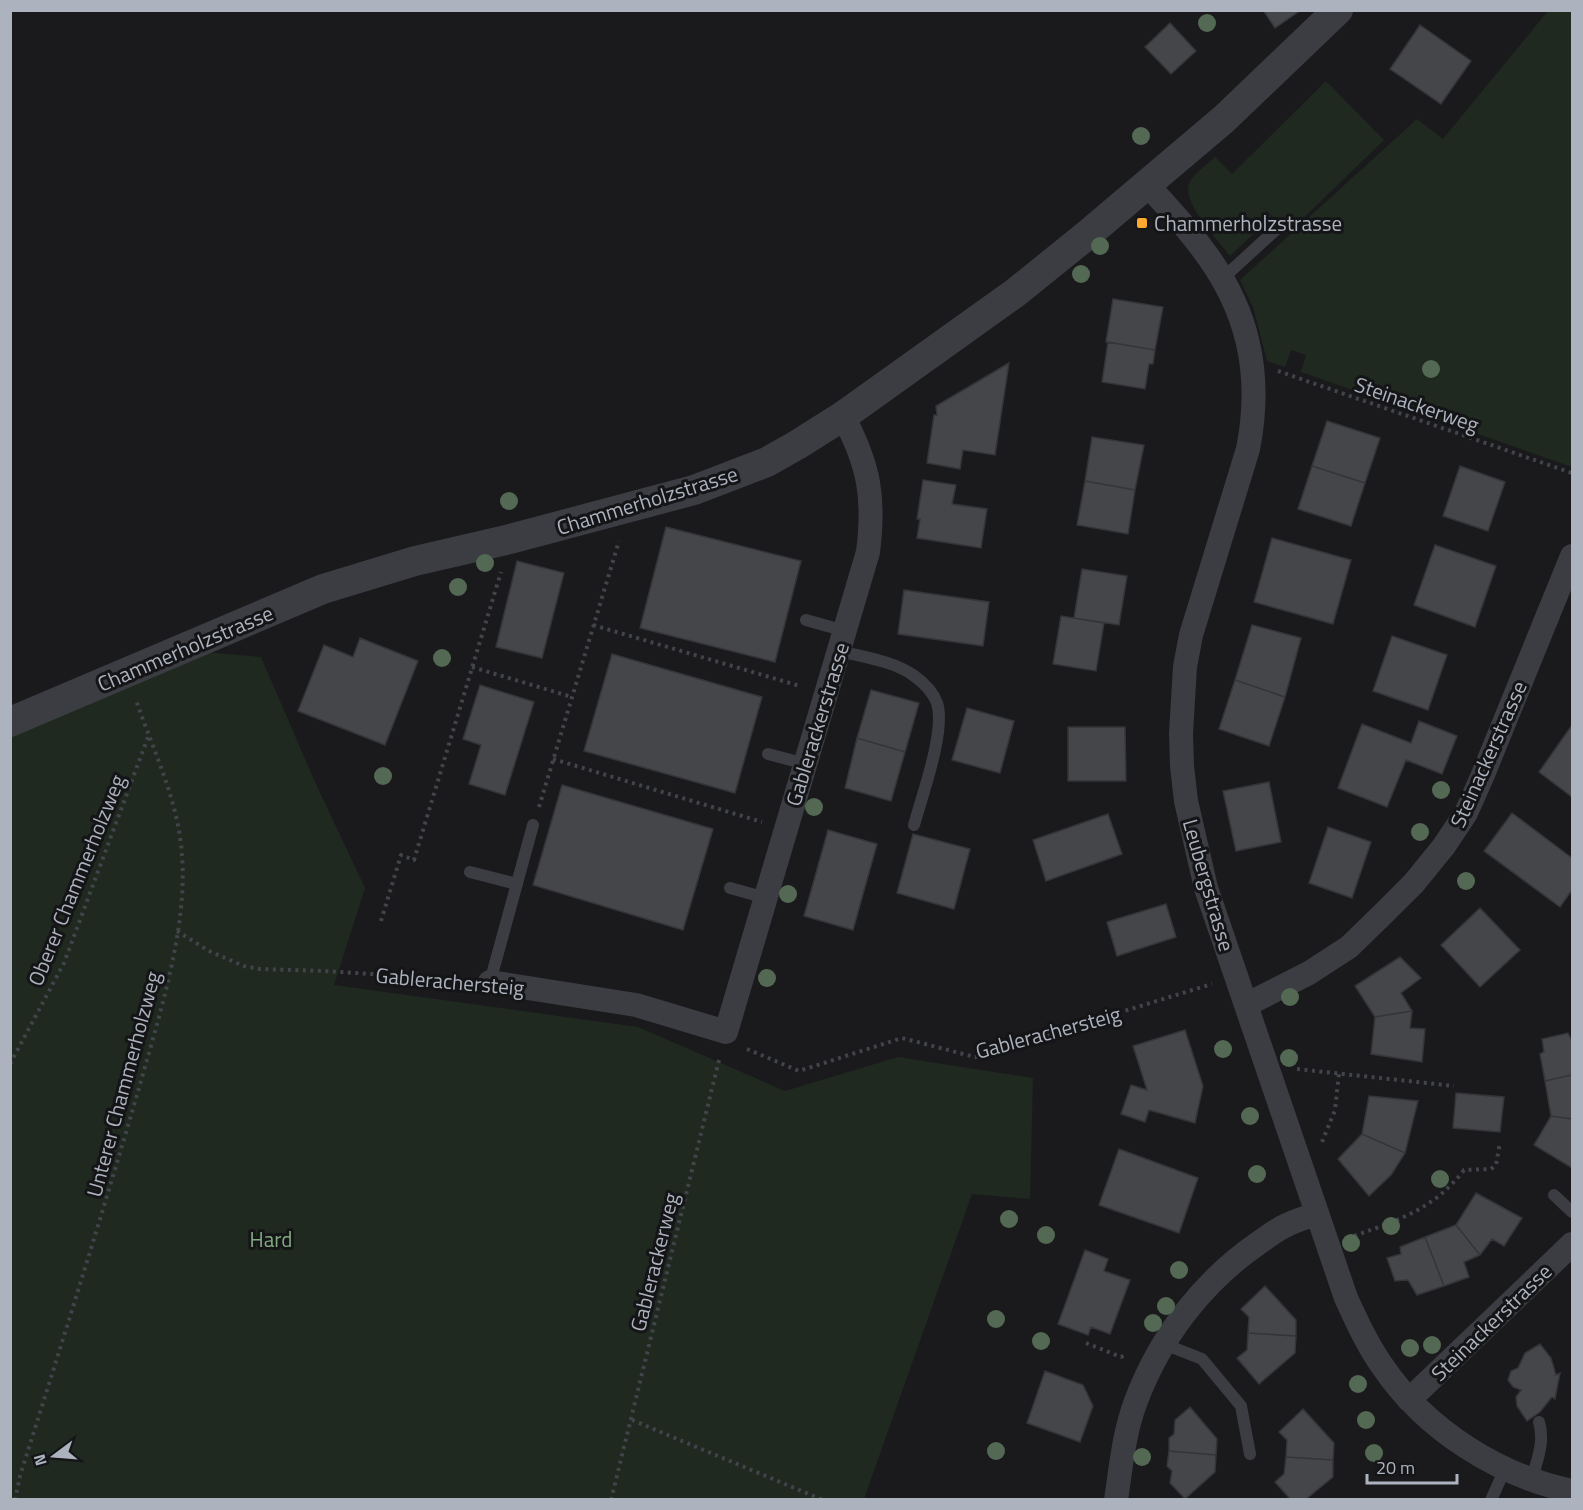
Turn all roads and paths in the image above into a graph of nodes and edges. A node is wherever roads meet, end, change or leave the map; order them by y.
1 (1338, 10) edge
2 (1148, 184) junction
3 (1281, 225) dead end
4 (1223, 278) junction
5 (1252, 362) junction
6 (843, 416) junction
7 (1572, 473) edge
8 (621, 511) junction
9 (1572, 556) edge
10 (498, 584) dead end
11 (806, 620) dead end
12 (593, 625) junction
13 (842, 641) junction
14 (472, 667) junction
15 (127, 673) junction
16 (827, 694) junction
17 (572, 697) junction
18 (10, 722) edge
19 (148, 736) junction
20 (768, 754) dead end
21 (553, 759) junction
22 (806, 764) junction
23 (533, 825) joint
24 (914, 825) dead end
25 (786, 829) junction
26 (470, 872) dead end
27 (517, 884) junction
28 (730, 888) dead end
29 (766, 898) junction
30 (381, 921) dead end
31 (177, 931) junction
32 (1236, 977) junction
33 (490, 982) junction
34 (1246, 1005) junction
35 (725, 1036) junction
36 (10, 1064) edge
37 (1269, 1071) junction
38 (1339, 1073) junction
39 (1454, 1086) dead end
40 (1500, 1142) dead end
41 (1297, 1155) junction
42 (1554, 1195) dead end
43 (1572, 1212) edge
44 (1317, 1214) junction
45 (1572, 1244) edge
46 (1328, 1245) junction
47 (1086, 1343) dead end
48 (1164, 1344) junction
49 (1130, 1352) dead end
50 (1409, 1400) junction
51 (632, 1420) junction
52 (1539, 1422) dead end
53 (1250, 1454) dead end
54 (1505, 1469) junction
55 (1532, 1479) junction
56 (1572, 1491) edge
57 (15, 1500) edge
58 (611, 1500) edge
59 (823, 1500) edge
60 (1116, 1500) edge
61 (1491, 1500) edge

1 - 2 street, Chammerholzstrasse
2 - 4 street, Leubergstrasse
2 - 6 street, Chammerholzstrasse
3 - 4 lane
4 - 5 street, Leubergstrasse
5 - 7 path, Steinackerweg
5 - 32 street, Leubergstrasse
6 - 8 street, Chammerholzstrasse
6 - 13 street, Gablerackerstrasse
8 - 12 path
8 - 15 street, Chammerholzstrasse
9 - 34 street, Steinackerstrasse
10 - 14 path
11 - 13 lane
12 - 16 path
12 - 17 path
13 - 16 street, Gablerackerstrasse
13 - 24 lane
14 - 17 path
14 - 30 path
15 - 18 street, Chammerholzstrasse
15 - 19 path, Unterer Chammerholzweg
16 - 22 street, Gablerackerstrasse
17 - 21 path
19 - 31 path, Unterer Chammerholzweg
19 - 36 path, Oberer Chammerholzweg
20 - 22 lane
21 - 23 path
21 - 25 path
22 - 25 street, Gablerackerstrasse
23 - 27 lane
25 - 29 street, Gablerackerstrasse
26 - 27 lane
27 - 33 lane
28 - 29 lane
29 - 35 street, Gablerackerstrasse
31 - 33 path, Gablerachersteig
31 - 57 path, Unterer Chammerholzweg
32 - 34 street, Leubergstrasse
32 - 35 path, Gablerachersteig
33 - 35 street, Gablerachersteig
34 - 37 street, Leubergstrasse
35 - 51 path, Gablerackerweg
37 - 38 path
37 - 41 street, Leubergstrasse
38 - 39 path
38 - 41 path
40 - 46 path
41 - 44 street, Leubergstrasse
42 - 43 lane
44 - 46 street, Leubergstrasse
44 - 48 street
45 - 50 street, Steinackerstrasse
46 - 50 street, Leubergstrasse
47 - 49 path
48 - 53 lane
48 - 60 street
50 - 54 street, Leubergstrasse
51 - 58 path, Gablerackerweg
51 - 59 path
52 - 55 lane
54 - 55 street, Leubergstrasse
54 - 61 lane
55 - 56 street, Leubergstrasse

